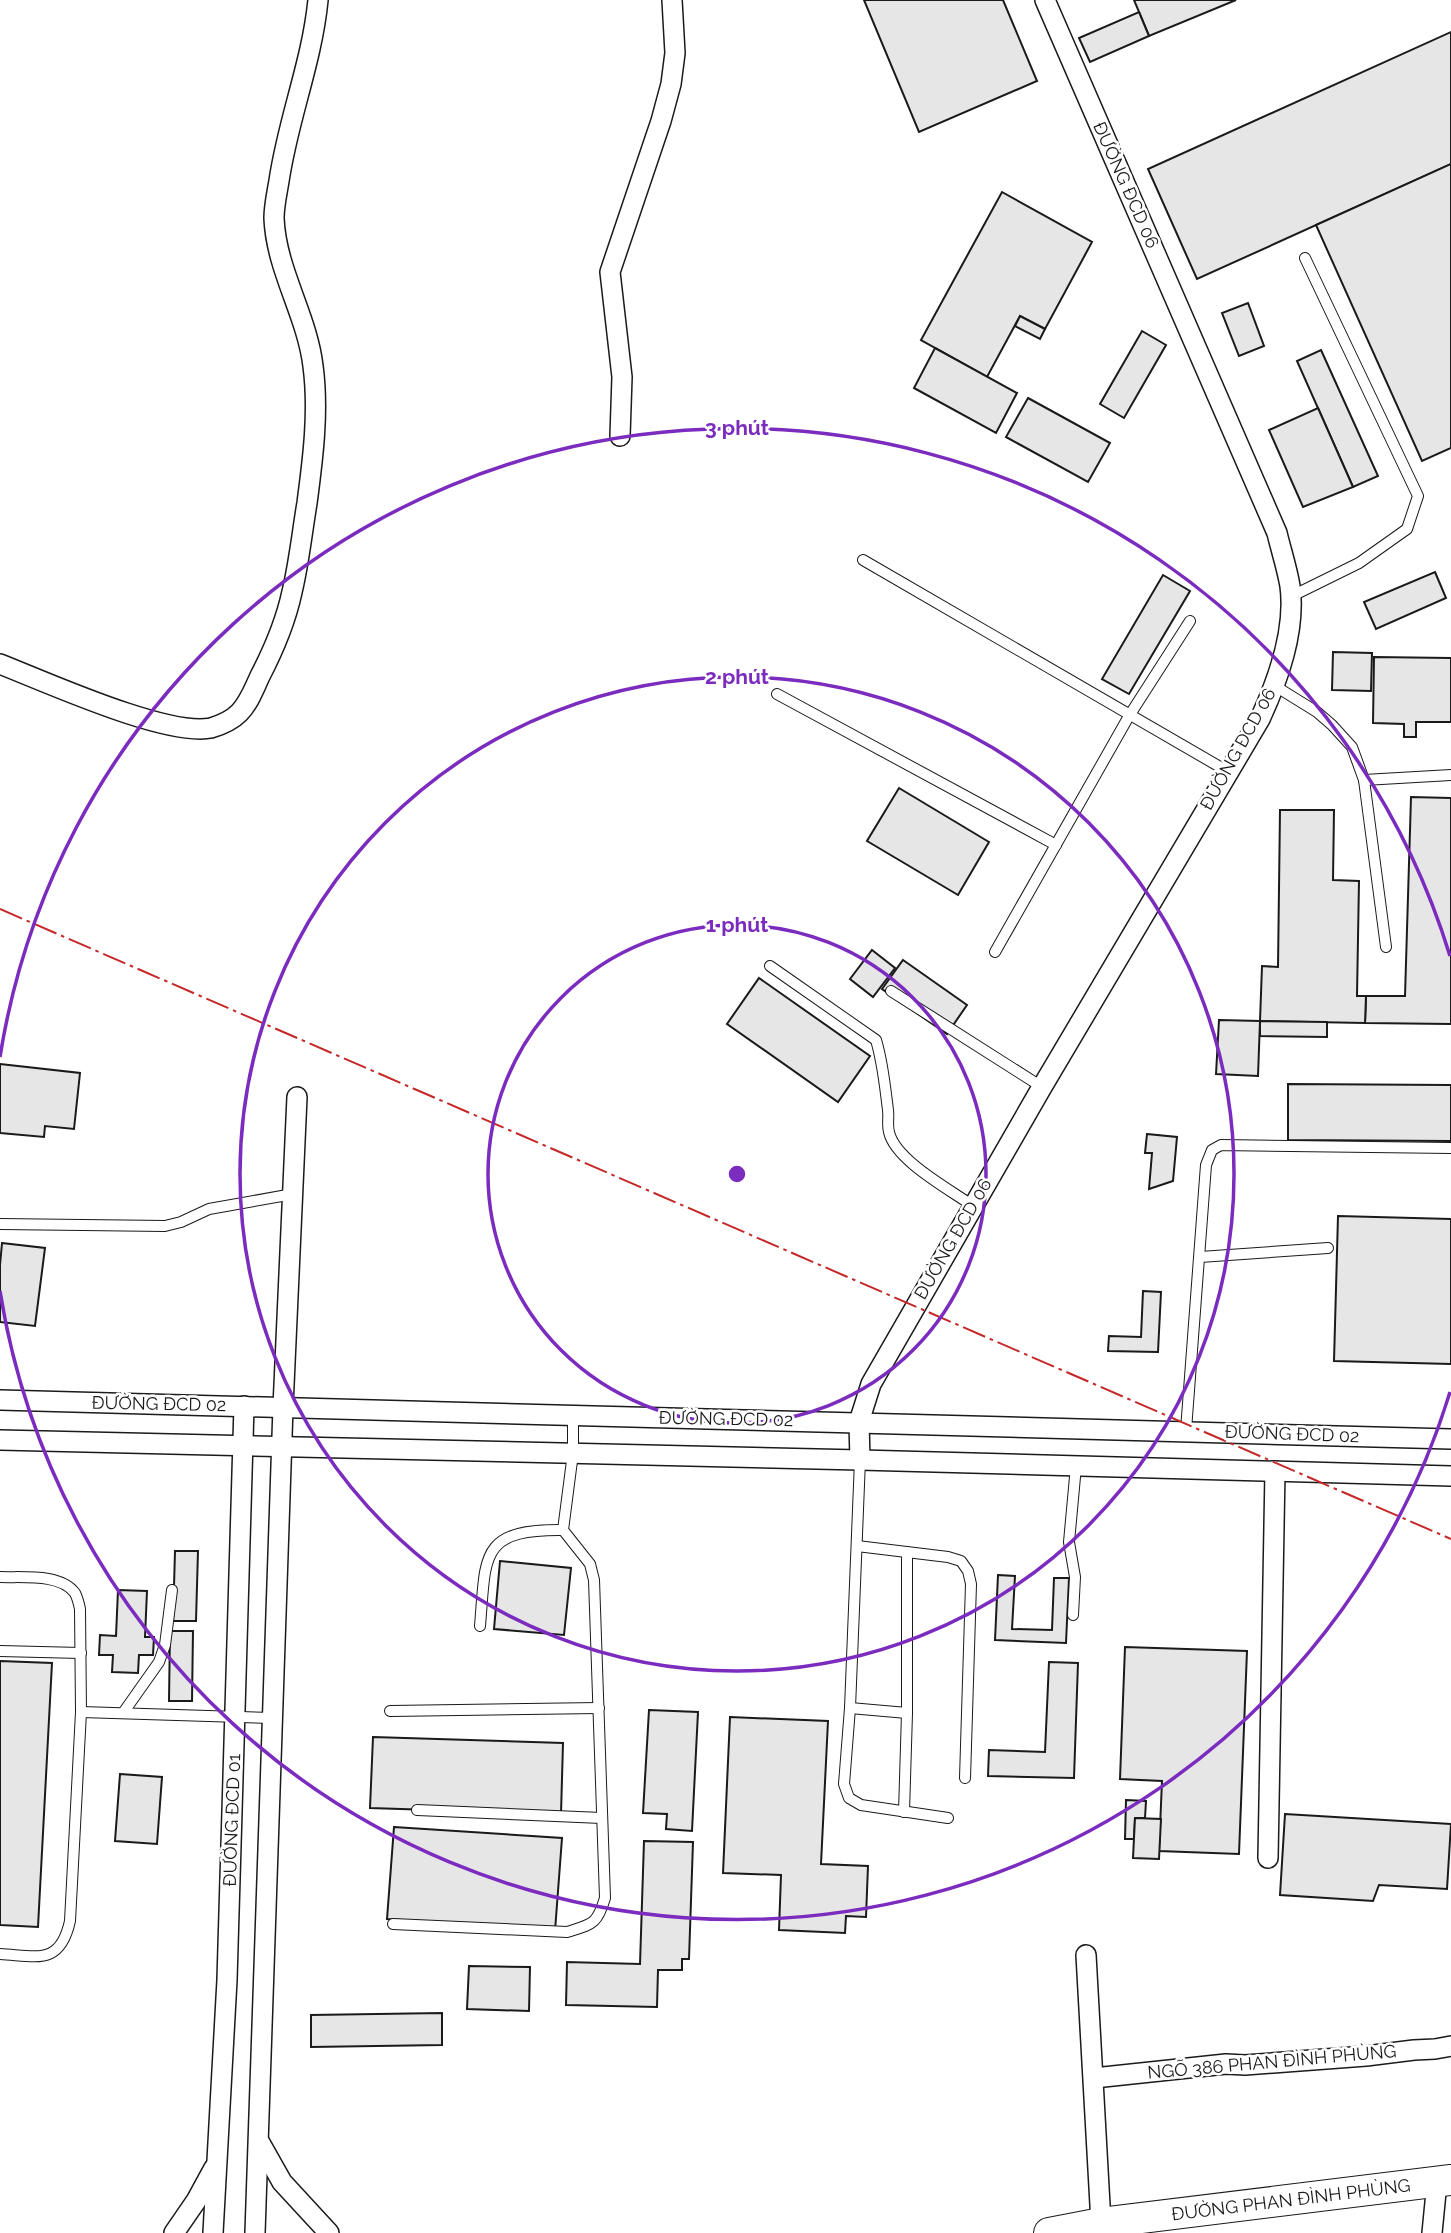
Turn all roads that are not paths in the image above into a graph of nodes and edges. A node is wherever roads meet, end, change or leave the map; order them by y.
1 (318, 0) edge
2 (672, 0) edge
3 (1045, 0) edge
4 (1305, 258) dead end
5 (620, 436) dead end
6 (863, 560) dead end
7 (1290, 598) junction
8 (1190, 621) dead end
9 (0, 664) edge
10 (1275, 686) junction
11 (777, 694) dead end
12 (1129, 716) junction
13 (1227, 771) junction
14 (1451, 775) edge
15 (1364, 780) junction
16 (1056, 845) junction
17 (1386, 947) dead end
18 (995, 952) dead end
19 (770, 966) dead end
20 (891, 991) dead end
21 (1042, 1087) junction
22 (297, 1097) dead end
23 (1451, 1148) edge
24 (293, 1194) junction
25 (973, 1206) junction
26 (0, 1224) edge
27 (1328, 1248) dead end
28 (1200, 1257) junction
29 (0, 1400) edge
30 (244, 1406) junction
31 (283, 1408) junction
32 (573, 1415) junction
33 (859, 1422) junction
34 (1186, 1430) junction
35 (1451, 1439) edge
36 (0, 1440) edge
37 (243, 1445) junction
38 (282, 1446) junction
39 (573, 1453) junction
40 (860, 1460) junction
41 (1076, 1466) junction
42 (1275, 1471) junction
43 (1451, 1476) edge
44 (562, 1531) junction
45 (857, 1546) junction
46 (907, 1552) junction
47 (0, 1577) edge
48 (172, 1590) dead end
49 (1073, 1615) dead end
50 (480, 1626) dead end
51 (0, 1651) edge
52 (81, 1653) junction
53 (850, 1707) junction
54 (598, 1708) junction
55 (390, 1711) dead end
56 (81, 1712) junction
57 (123, 1713) junction
58 (907, 1713) junction
59 (235, 1716) junction
60 (273, 1718) junction
61 (965, 1778) dead end
62 (418, 1811) dead end
63 (904, 1812) junction
64 (602, 1818) junction
65 (948, 1818) dead end
66 (1268, 1858) dead end
67 (393, 1924) dead end
68 (0, 1954) edge
69 (1086, 1955) dead end
70 (1451, 2046) edge
71 (1094, 2078) junction
72 (260, 2142) junction
73 (218, 2161) junction
74 (1444, 2181) edge
75 (1101, 2223) junction
76 (174, 2233) edge
77 (213, 2233) edge
78 (255, 2233) edge
79 (329, 2233) edge
80 (1049, 2233) edge
81 (1432, 2233) edge

1 - 9 street
2 - 5 street
3 - 7 street, ĐƯỜNG ĐCD 06
4 - 7 lane
6 - 12 lane
7 - 10 street, ĐƯỜNG ĐCD 06
8 - 12 lane
10 - 13 street, ĐƯỜNG ĐCD 06
10 - 15 lane
11 - 16 lane
12 - 13 lane
12 - 16 lane
13 - 21 street, ĐƯỜNG ĐCD 06
14 - 15 lane
15 - 17 lane
16 - 18 lane
19 - 25 lane
20 - 21 lane
21 - 25 street, ĐƯỜNG ĐCD 06
22 - 24 street
23 - 28 lane
24 - 26 lane
24 - 31 street
25 - 33 street, ĐƯỜNG ĐCD 06
27 - 28 lane
28 - 34 lane
29 - 30 street, ĐƯỜNG ĐCD 02
30 - 31 street, ĐƯỜNG ĐCD 02
30 - 37 street, ĐƯỜNG ĐCD 01
31 - 32 street, ĐƯỜNG ĐCD 02
31 - 38 street
32 - 33 street, ĐƯỜNG ĐCD 02
32 - 39 lane
33 - 34 street, ĐƯỜNG ĐCD 02
33 - 40 street, ĐƯỜNG ĐCD 06
34 - 35 street, ĐƯỜNG ĐCD 02
36 - 37 street, ĐƯỜNG ĐCD 02
37 - 38 street, ĐƯỜNG ĐCD 02
37 - 59 street, ĐƯỜNG ĐCD 01
38 - 39 street, ĐƯỜNG ĐCD 02
38 - 60 street
39 - 40 street, ĐƯỜNG ĐCD 02
39 - 44 lane
40 - 41 street, ĐƯỜNG ĐCD 02
40 - 45 lane
41 - 42 street, ĐƯỜNG ĐCD 02
41 - 49 lane
42 - 43 street, ĐƯỜNG ĐCD 02
42 - 66 street
44 - 50 lane
44 - 54 lane
45 - 46 lane
45 - 53 lane
46 - 58 lane
46 - 61 lane
47 - 52 lane
48 - 57 lane
51 - 52 lane
52 - 56 lane
53 - 58 lane
53 - 63 lane
54 - 55 lane
54 - 64 lane
56 - 57 lane
56 - 68 lane
57 - 59 lane
58 - 63 lane
59 - 60 lane
59 - 73 street, ĐƯỜNG ĐCD 01
60 - 72 street
62 - 64 lane
63 - 65 lane
64 - 67 lane
69 - 71 street
70 - 71 street, NGÕ 386 PHAN ĐÌNH PHÙNG
71 - 75 street
72 - 78 street
72 - 79 street
73 - 76 street
73 - 77 street, ĐƯỜNG ĐCD 01
74 - 75 main road, ĐƯỜNG PHAN ĐÌNH PHÙNG
74 - 81 street
75 - 80 main road, ĐƯỜNG PHAN ĐÌNH PHÙNG

